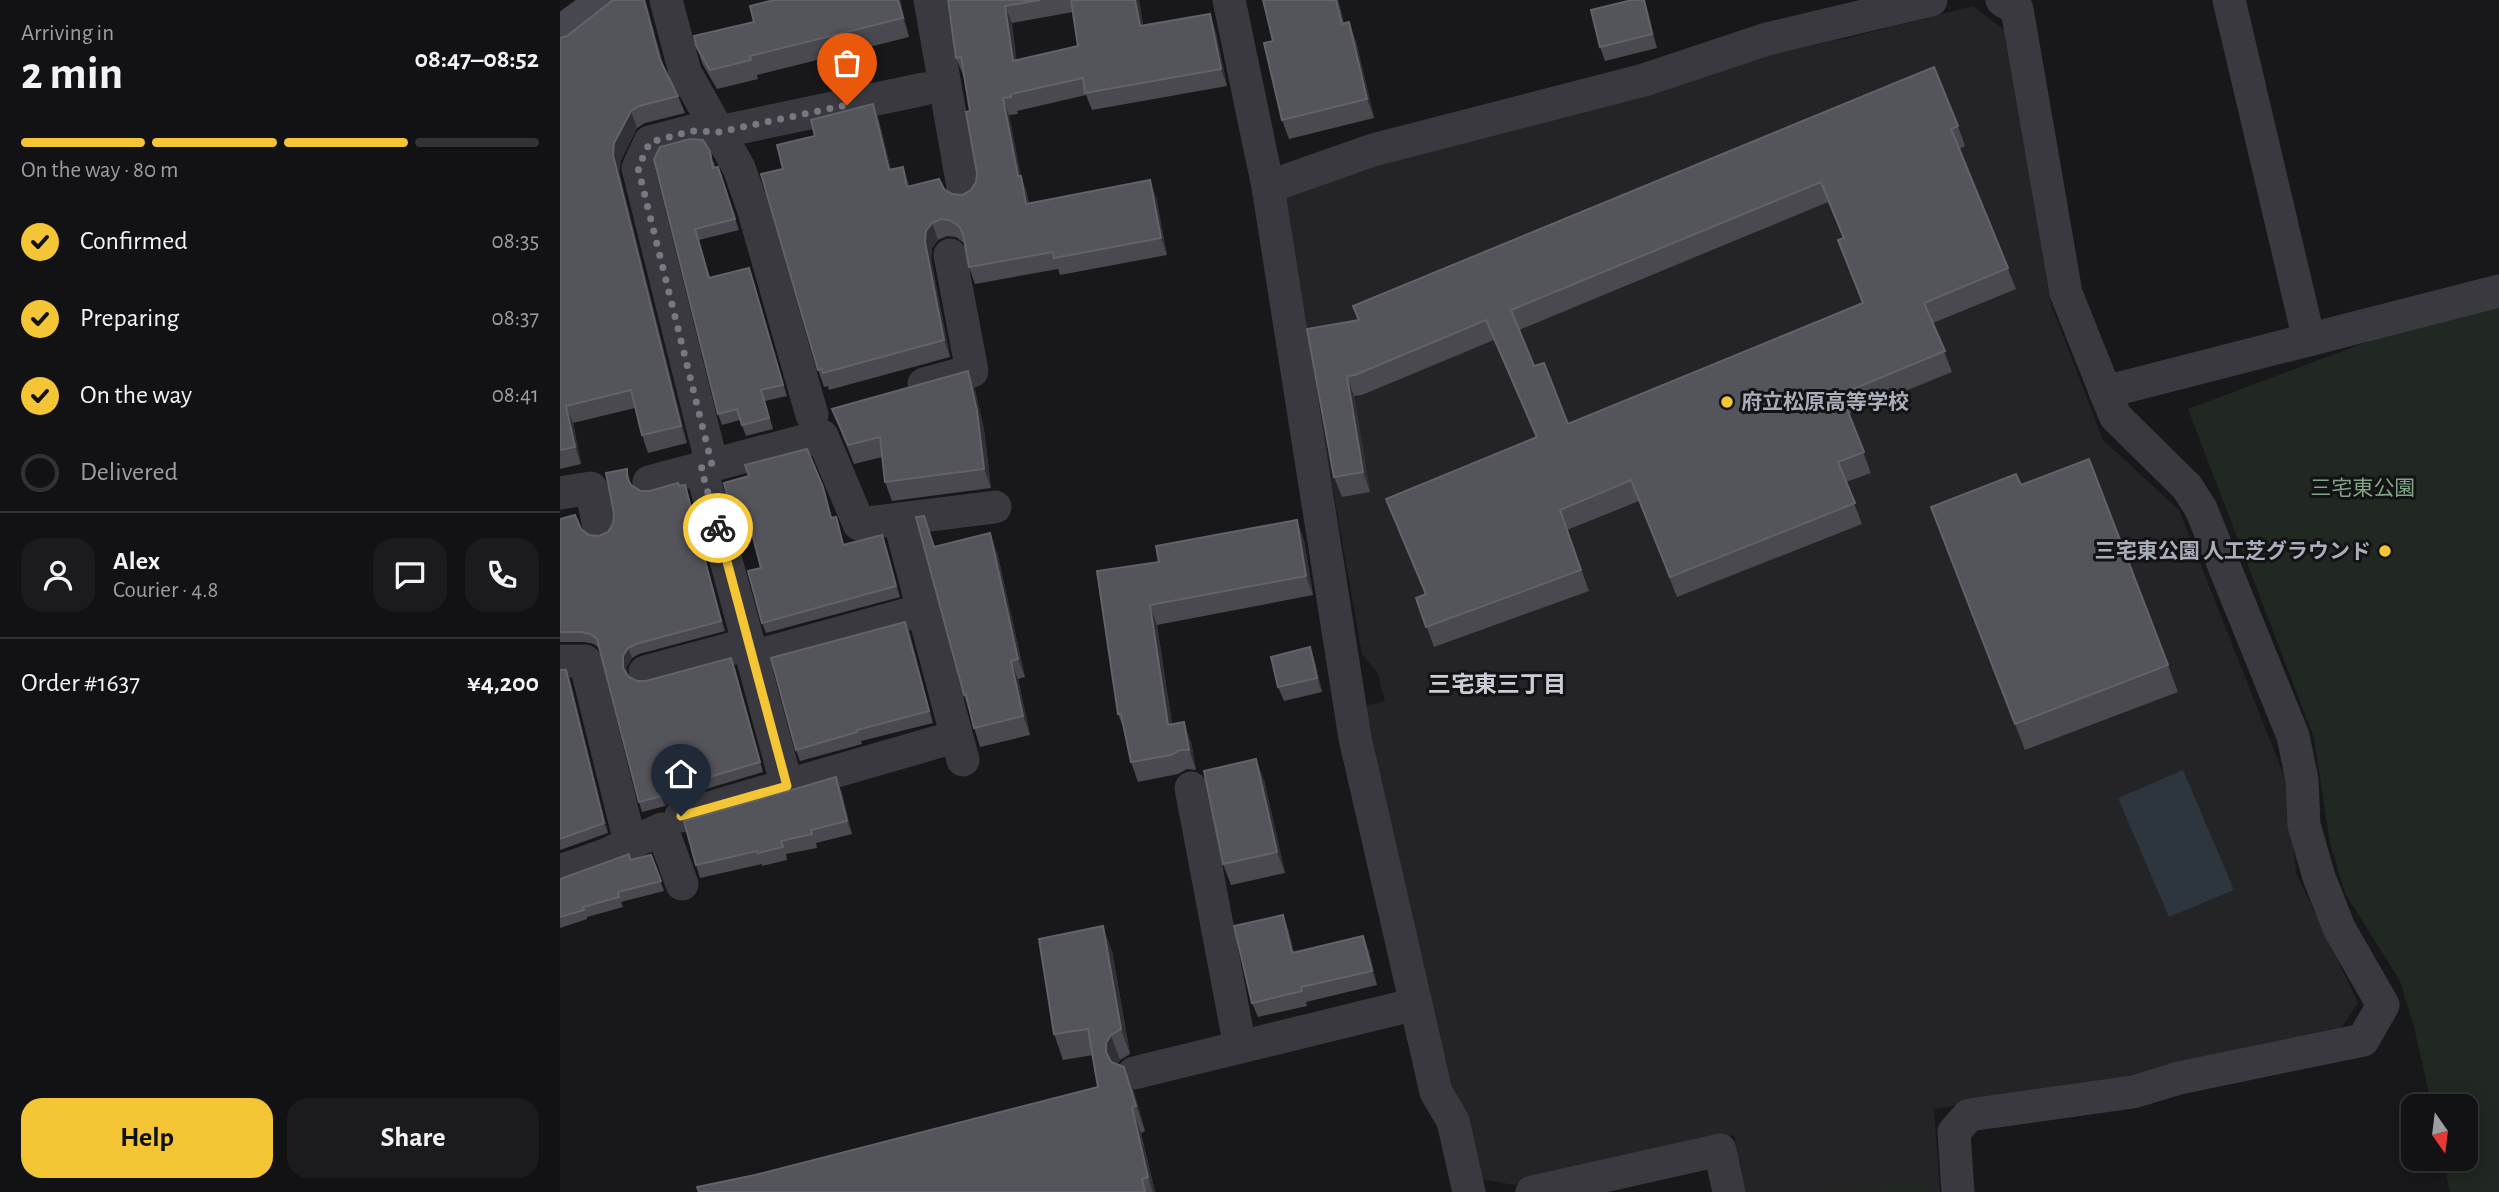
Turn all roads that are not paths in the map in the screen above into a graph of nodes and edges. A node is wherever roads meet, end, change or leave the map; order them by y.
1 (608, 0) edge
2 (666, 0) edge
3 (930, 0) edge
4 (1229, 0) edge
5 (1931, 0) edge
6 (2002, 0) edge
7 (2229, 0) edge
8 (560, 35) edge
9 (924, 89) dead end
10 (719, 132) junction
11 (1268, 187) junction
12 (964, 194) edge
13 (950, 255) dead end
14 (2499, 291) edge
15 (2309, 340) junction
16 (2105, 392) junction
17 (892, 393) edge
18 (824, 419) junction
19 (707, 466) junction
20 (649, 482) dead end
21 (560, 493) edge
22 (995, 507) dead end
23 (899, 519) junction
24 (599, 527) dead end
25 (905, 615) dead end
26 (750, 650) junction
27 (560, 661) edge
28 (645, 672) dead end
29 (787, 786) junction
30 (1191, 788) dead end
31 (681, 816) dead end
32 (630, 842) junction
33 (560, 871) edge
34 (682, 884) dead end
35 (1416, 1004) junction
36 (1240, 1047) junction
37 (1133, 1073) dead end
38 (1469, 1192) edge
39 (1532, 1192) edge
40 (1729, 1192) edge
41 (1958, 1192) edge

1 - 8 main road
2 - 10 street
3 - 12 street
4 - 11 street
5 - 11 street
6 - 16 street
7 - 15 street
9 - 10 street
10 - 18 street
10 - 19 street
11 - 35 street
13 - 17 street
14 - 15 street
15 - 16 street
16 - 41 street
18 - 19 street
18 - 23 street
19 - 20 street
19 - 26 street
21 - 24 street
22 - 23 street
23 - 29 street
25 - 26 street
26 - 28 street
26 - 29 street
27 - 32 street
29 - 31 street
30 - 36 street
32 - 33 street
32 - 34 street
35 - 36 street
35 - 38 street
36 - 37 street
39 - 40 street

